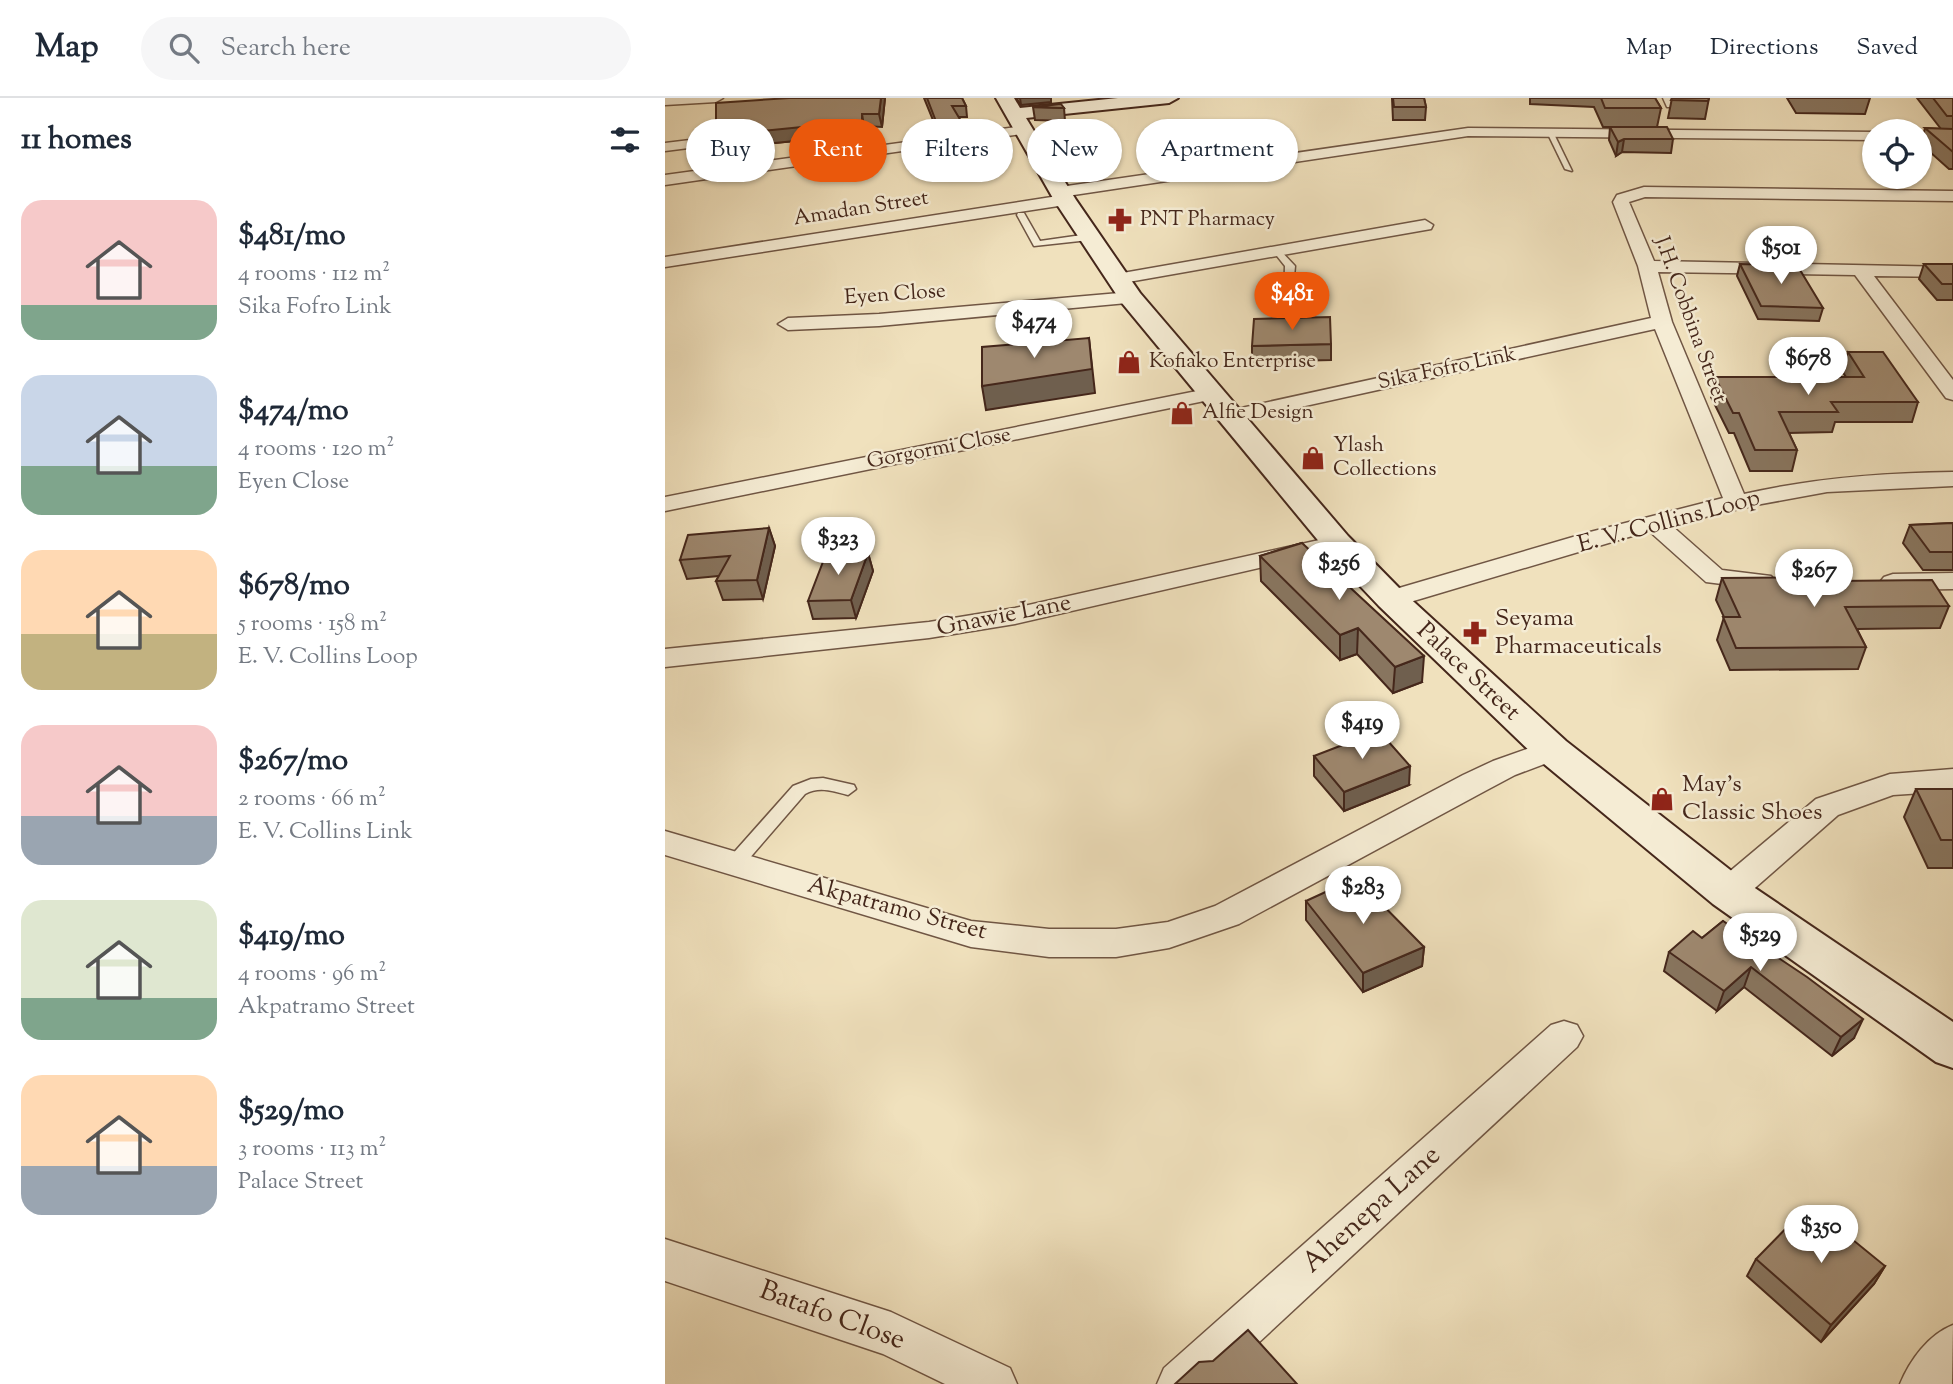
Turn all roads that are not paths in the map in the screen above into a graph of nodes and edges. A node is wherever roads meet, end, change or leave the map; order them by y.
1 (716, 98) edge
2 (1005, 98) edge
3 (1169, 98) edge
4 (665, 101) edge
5 (1020, 122) junction
6 (1549, 132) junction
7 (1862, 136) edge
8 (686, 144) edge
9 (665, 147) edge
10 (1569, 169) dead end
11 (665, 180) edge
12 (1062, 196) junction
13 (1953, 196) edge
14 (1021, 215) dead end
15 (1425, 225) dead end
16 (1089, 237) junction
17 (1278, 251) junction
18 (665, 262) edge
19 (1647, 266) junction
20 (1861, 271) junction
21 (1953, 272) edge
22 (1124, 289) junction
23 (1289, 296) dead end
24 (1662, 322) junction
25 (788, 324) dead end
26 (1212, 394) junction
27 (1953, 394) edge
28 (1232, 416) junction
29 (1953, 479) edge
30 (1736, 502) junction
31 (665, 504) edge
32 (1654, 523) junction
33 (1337, 543) junction
34 (1787, 581) edge
35 (1953, 581) edge
36 (1871, 583) edge
37 (1391, 599) junction
38 (665, 658) edge
39 (1552, 750) junction
40 (1953, 780) edge
41 (848, 789) dead end
42 (665, 842) edge
43 (735, 863) junction
44 (1728, 892) junction
45 (1564, 1036) dead end
46 (1953, 1048) edge
47 (665, 1260) edge
48 (1953, 1347) edge
49 (994, 1384) edge
50 (1179, 1384) edge
51 (1923, 1384) edge

1 - 4 street
2 - 5 street, Palace Street
3 - 5 street
5 - 11 street
5 - 12 street, Palace Street
6 - 7 street, Amadan Street
6 - 10 lane
6 - 12 street, Amadan Street
8 - 9 street
12 - 16 street, Palace Street
12 - 18 street, Amadan Street
13 - 19 street, J.H. Cobbina Street
14 - 16 lane
15 - 17 street, Eyen Close
16 - 22 street, Palace Street
17 - 22 street, Eyen Close
17 - 23 lane
19 - 20 street
19 - 24 street, J.H. Cobbina Street
20 - 21 street
20 - 27 street
22 - 25 street, Eyen Close
22 - 26 street, Palace Street
24 - 28 street, Sika Fofro Link
24 - 30 street, J.H. Cobbina Street
26 - 28 street, Palace Street
26 - 31 street, Gorgormi Close
28 - 33 street, Palace Street
29 - 30 street, E. V. Collins Loop
30 - 32 street, E. V. Collins Loop
32 - 34 street
32 - 37 street, E. V. Collins Loop
33 - 37 street, Palace Street
33 - 38 street, Gnawie Lane
35 - 36 street
37 - 39 street, Palace Street
39 - 43 street, Akpatramo Street
39 - 44 street, Palace Street
40 - 44 street
41 - 43 lane
42 - 43 street, Akpatramo Street
44 - 46 street, Palace Street
45 - 50 street, Ahenepa Lane
47 - 49 street, Batafo Close
48 - 51 street

